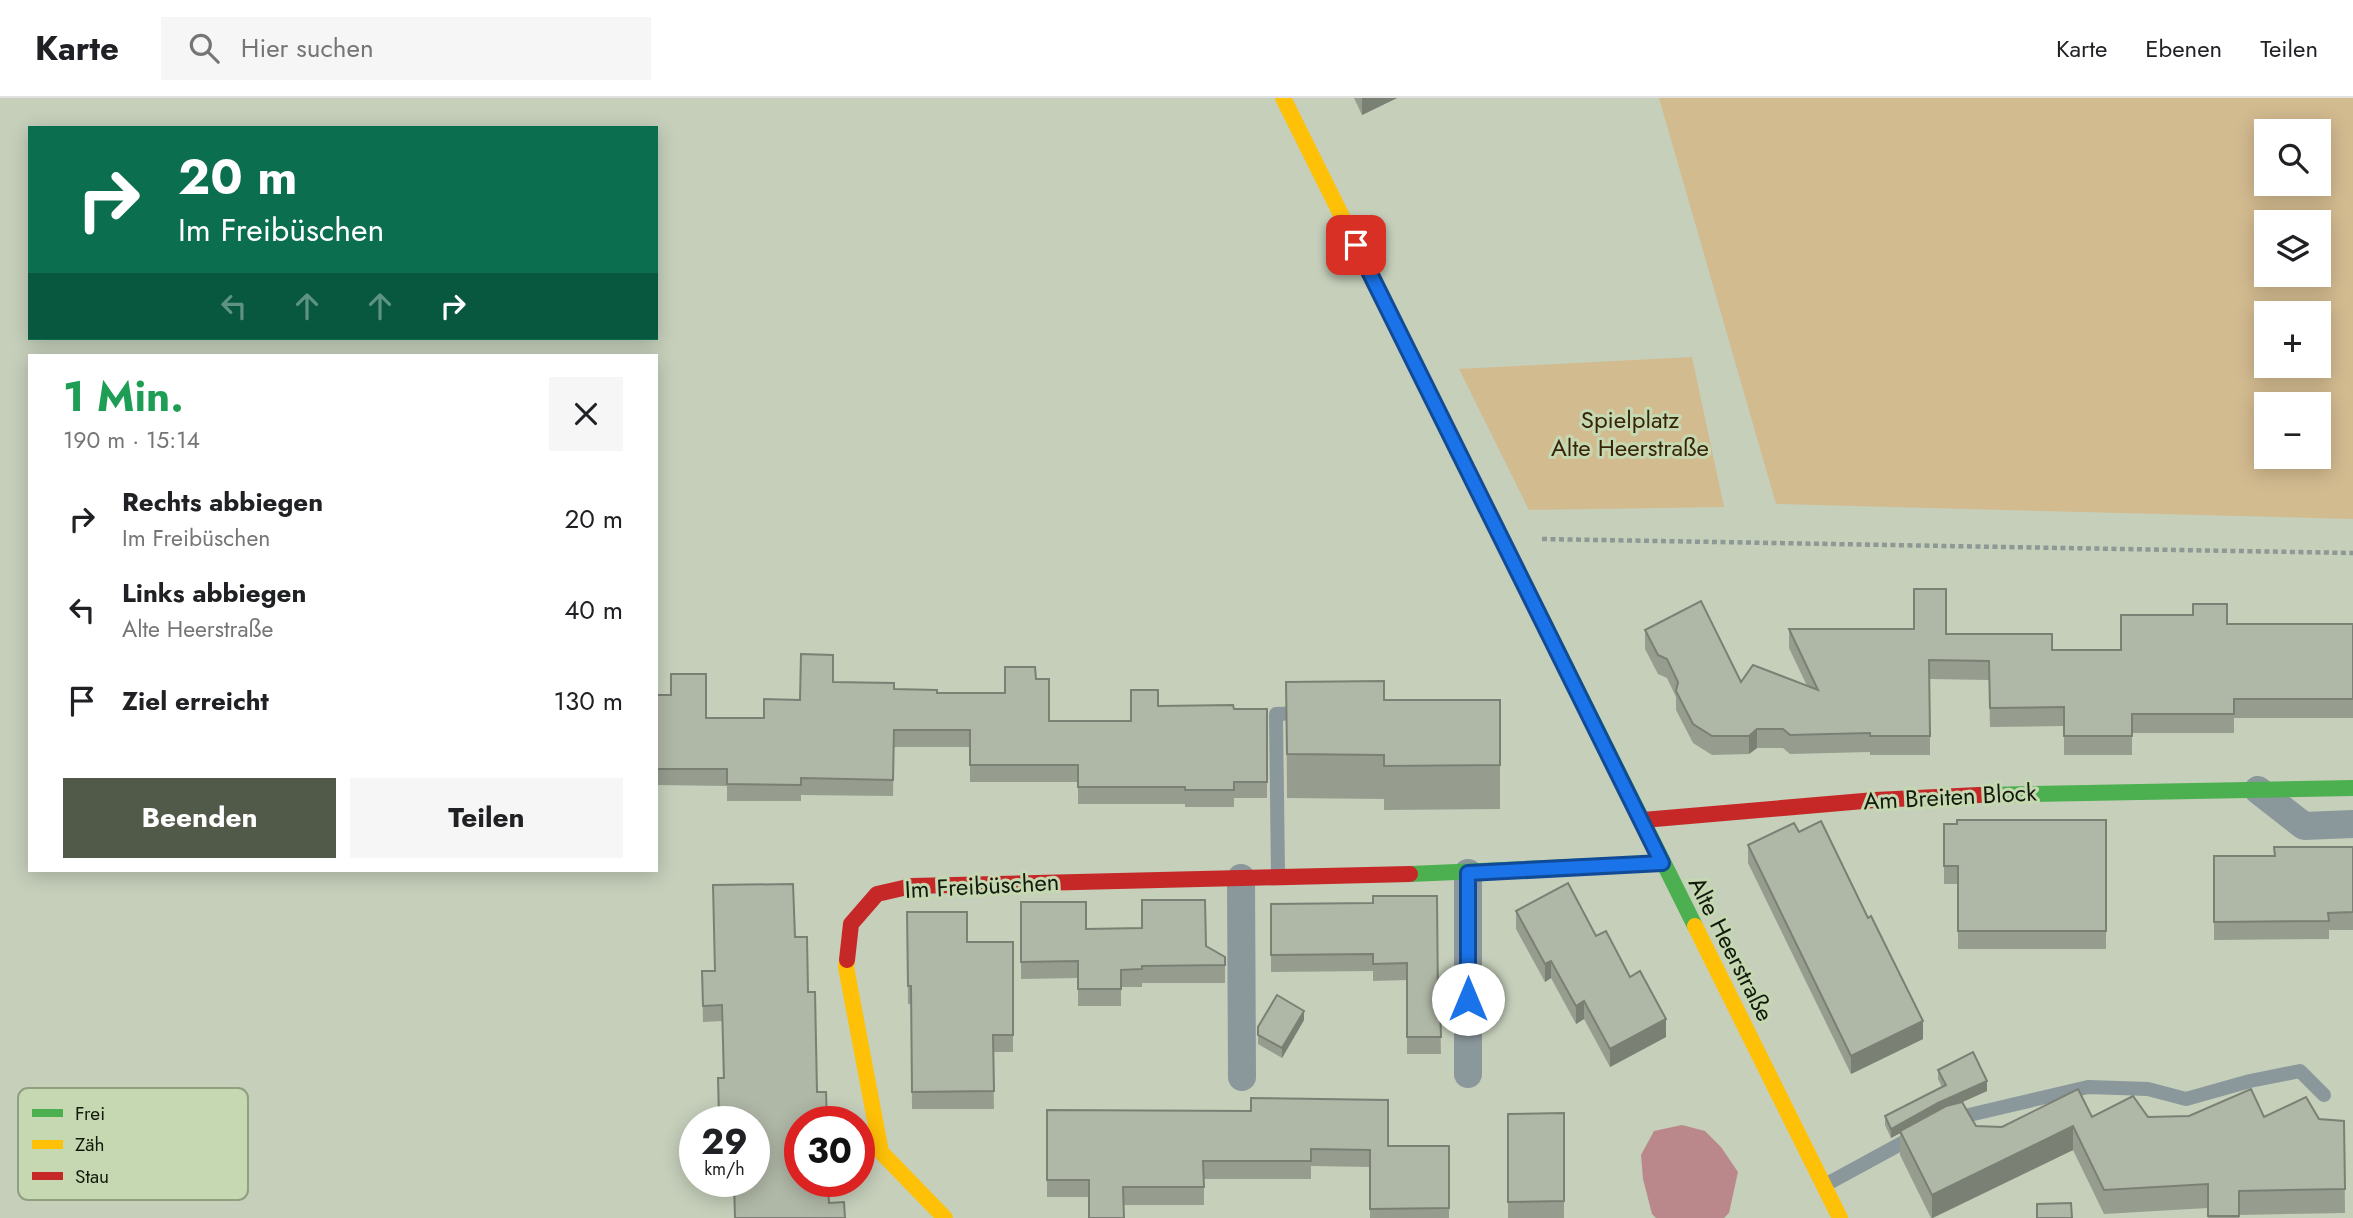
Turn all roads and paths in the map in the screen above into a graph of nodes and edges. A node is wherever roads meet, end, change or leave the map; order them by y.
1 (1283, 98) edge
2 (1502, 538) junction
3 (2353, 553) edge
4 (1315, 713) edge
5 (2353, 788) edge
6 (2258, 790) junction
7 (1643, 820) junction
8 (2353, 824) edge
9 (1662, 863) junction
10 (1468, 873) junction
11 (1278, 877) junction
12 (1241, 878) junction
13 (1468, 1074) dead end
14 (1242, 1077) dead end
15 (2325, 1095) dead end
16 (1825, 1186) junction
17 (945, 1218) edge
18 (1840, 1218) edge

1 - 2 street, Alte Heerstraße
2 - 3 path
2 - 7 street, Alte Heerstraße
4 - 11 lane
5 - 6 street, Am Breiten Block
6 - 7 street, Am Breiten Block
6 - 8 street
7 - 9 street, Alte Heerstraße
9 - 10 street, Im Freibüschen
9 - 16 street, Alte Heerstraße
10 - 11 street, Im Freibüschen
10 - 13 street
11 - 12 street, Im Freibüschen
12 - 14 street
12 - 17 street, Im Freibüschen
15 - 16 lane
16 - 18 street, Alte Heerstraße

